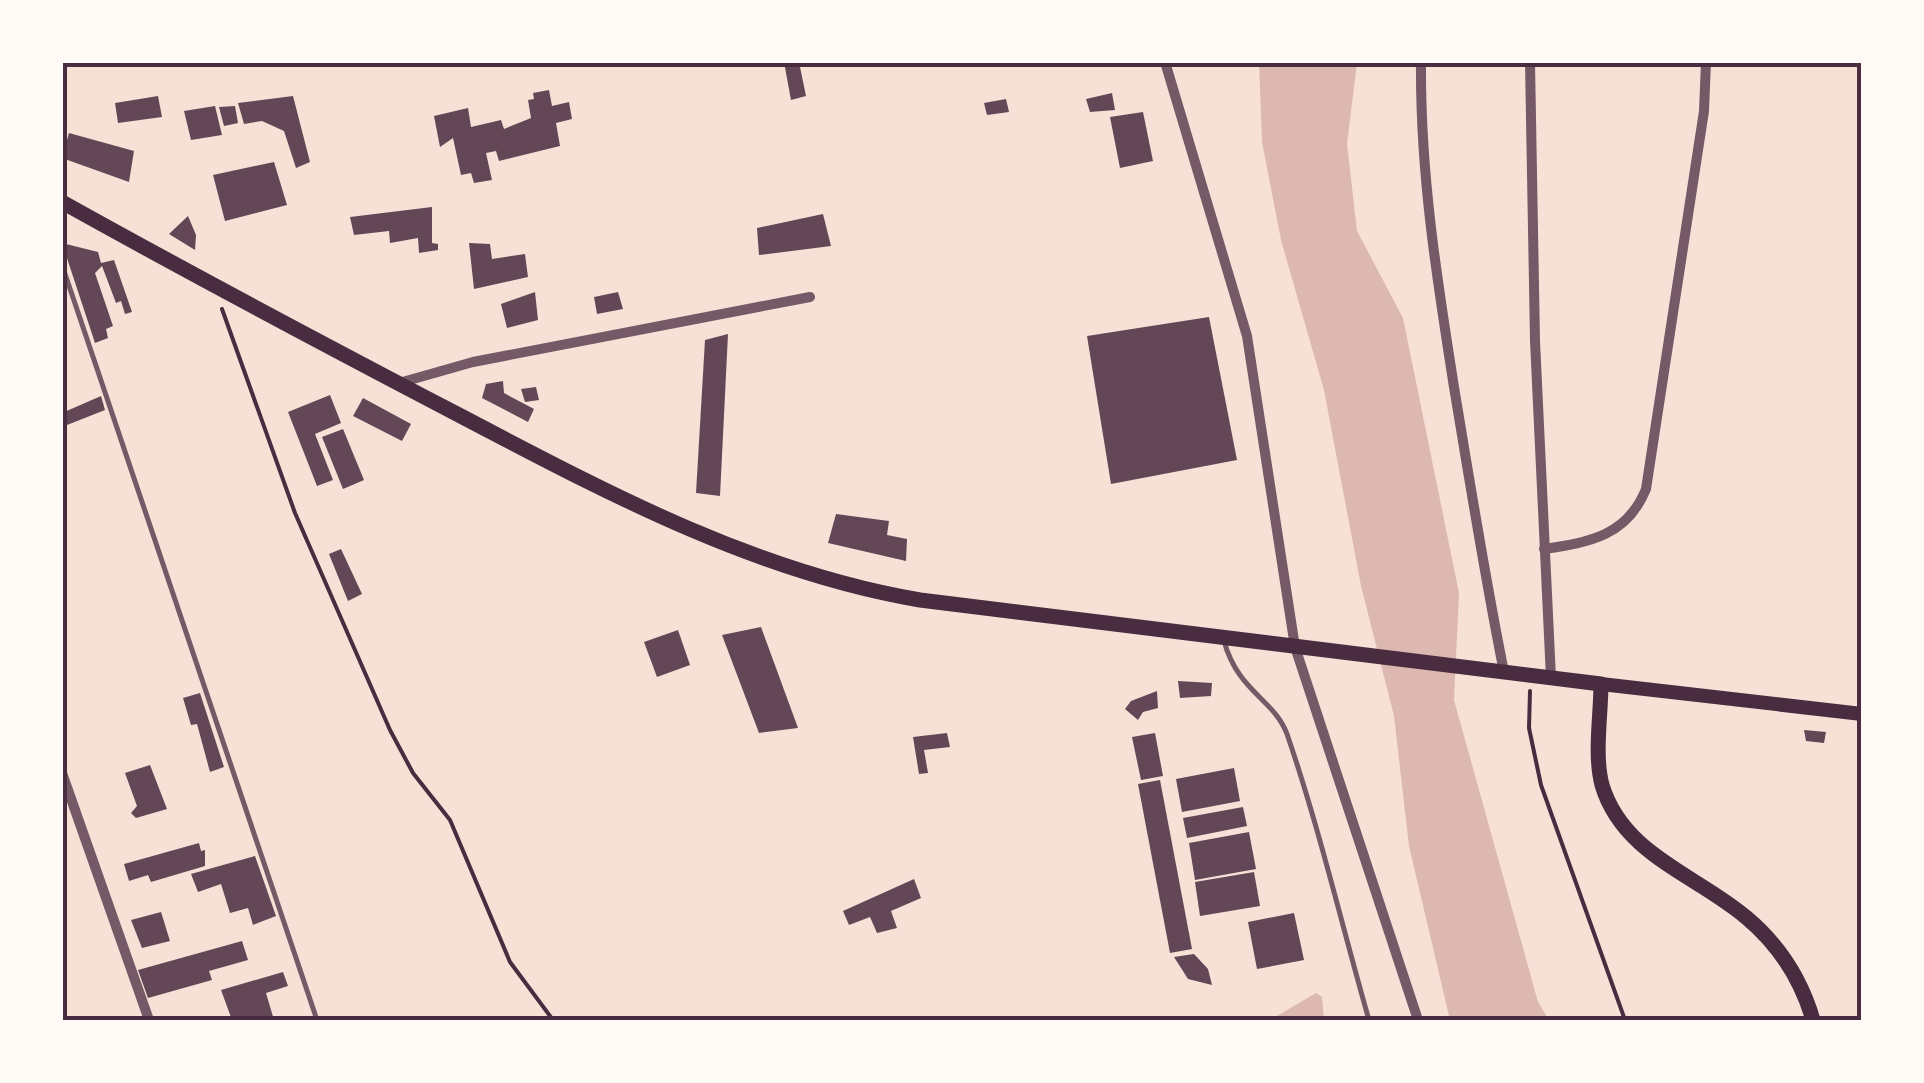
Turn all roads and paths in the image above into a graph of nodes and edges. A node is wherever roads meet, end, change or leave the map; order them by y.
1 (1165, 62) edge
2 (1421, 62) edge
3 (1530, 62) edge
4 (1706, 62) edge
5 (62, 202) edge
6 (62, 264) edge
7 (217, 288) junction
8 (810, 296) dead end
9 (398, 384) junction
10 (1544, 549) junction
11 (1224, 638) junction
12 (1295, 647) junction
13 (1504, 672) junction
14 (1530, 676) junction
15 (1551, 678) junction
16 (1600, 684) junction
17 (1862, 714) edge
18 (62, 773) edge
19 (150, 1020) edge
20 (317, 1020) edge
21 (552, 1020) edge
22 (1369, 1020) edge
23 (1418, 1020) edge
24 (1624, 1020) edge
25 (1813, 1020) edge

1 - 12 street
2 - 13 street
3 - 10 street
4 - 10 street
5 - 7 main road
6 - 20 lane
7 - 9 main road
7 - 21 path
8 - 9 street
9 - 11 main road
10 - 15 street
11 - 12 main road
11 - 22 lane
12 - 13 main road
12 - 23 street
13 - 14 main road
14 - 15 main road
14 - 24 path
15 - 16 main road
16 - 17 main road
16 - 25 main road
18 - 19 street

